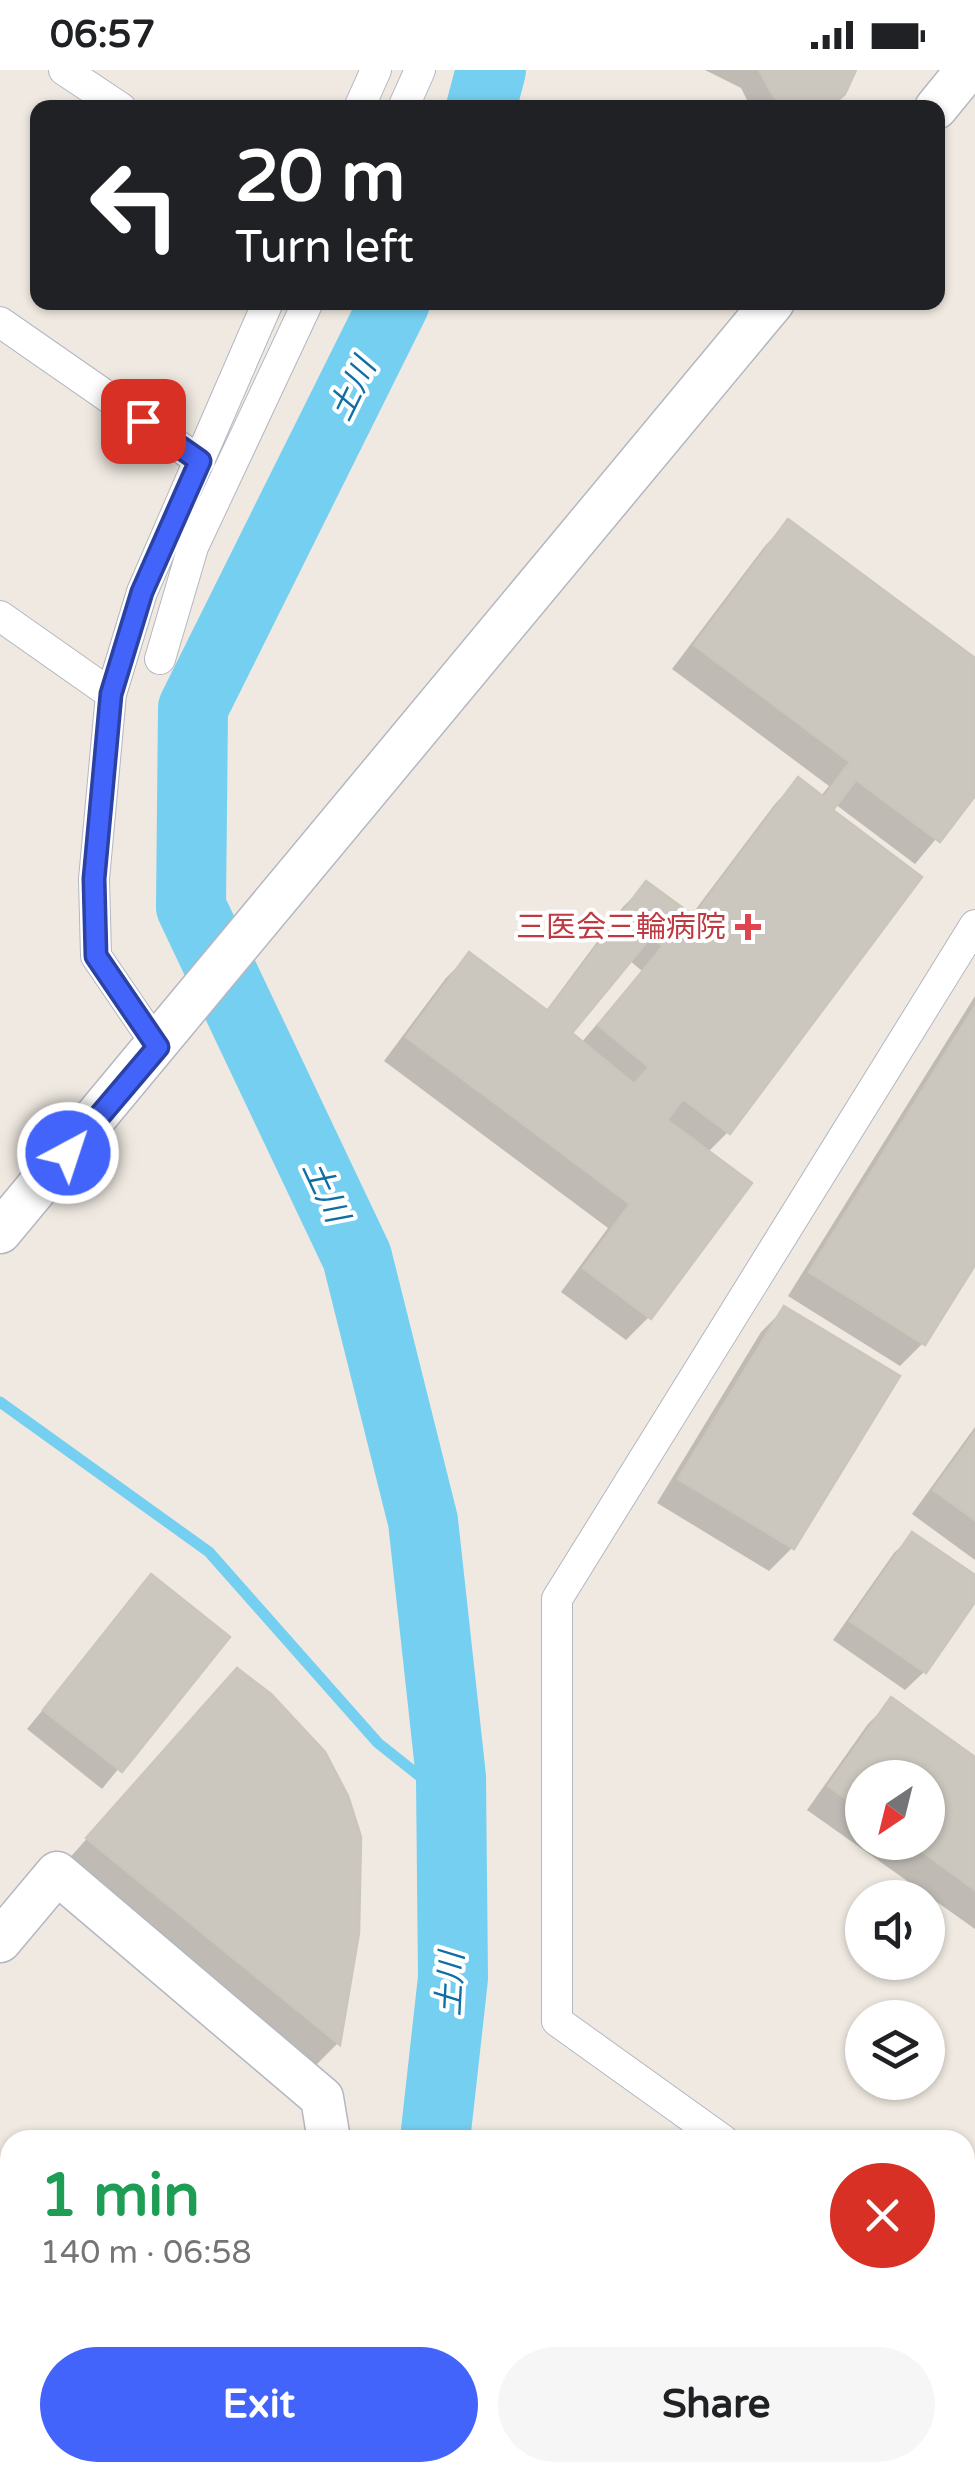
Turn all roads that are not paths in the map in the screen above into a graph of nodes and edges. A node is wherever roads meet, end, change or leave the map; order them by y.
1 (64, 70) edge
2 (376, 70) edge
3 (420, 70) edge
4 (967, 70) edge
5 (109, 100) edge
6 (362, 100) edge
7 (407, 100) edge
8 (943, 100) edge
9 (265, 310) edge
10 (304, 310) edge
11 (766, 310) edge
12 (0, 322) edge
13 (200, 461) junction
14 (0, 616) edge
15 (160, 659) dead end
16 (111, 694) junction
17 (975, 925) edge
18 (158, 1047) junction
19 (0, 1232) edge
20 (0, 1940) edge
21 (327, 2130) edge
22 (709, 2130) edge

1 - 5 street
2 - 6 street
3 - 7 street
4 - 8 street
9 - 13 street
10 - 15 street
11 - 18 street
12 - 13 street
13 - 16 street
14 - 16 street
16 - 18 street
17 - 22 street
18 - 19 street
20 - 21 street

